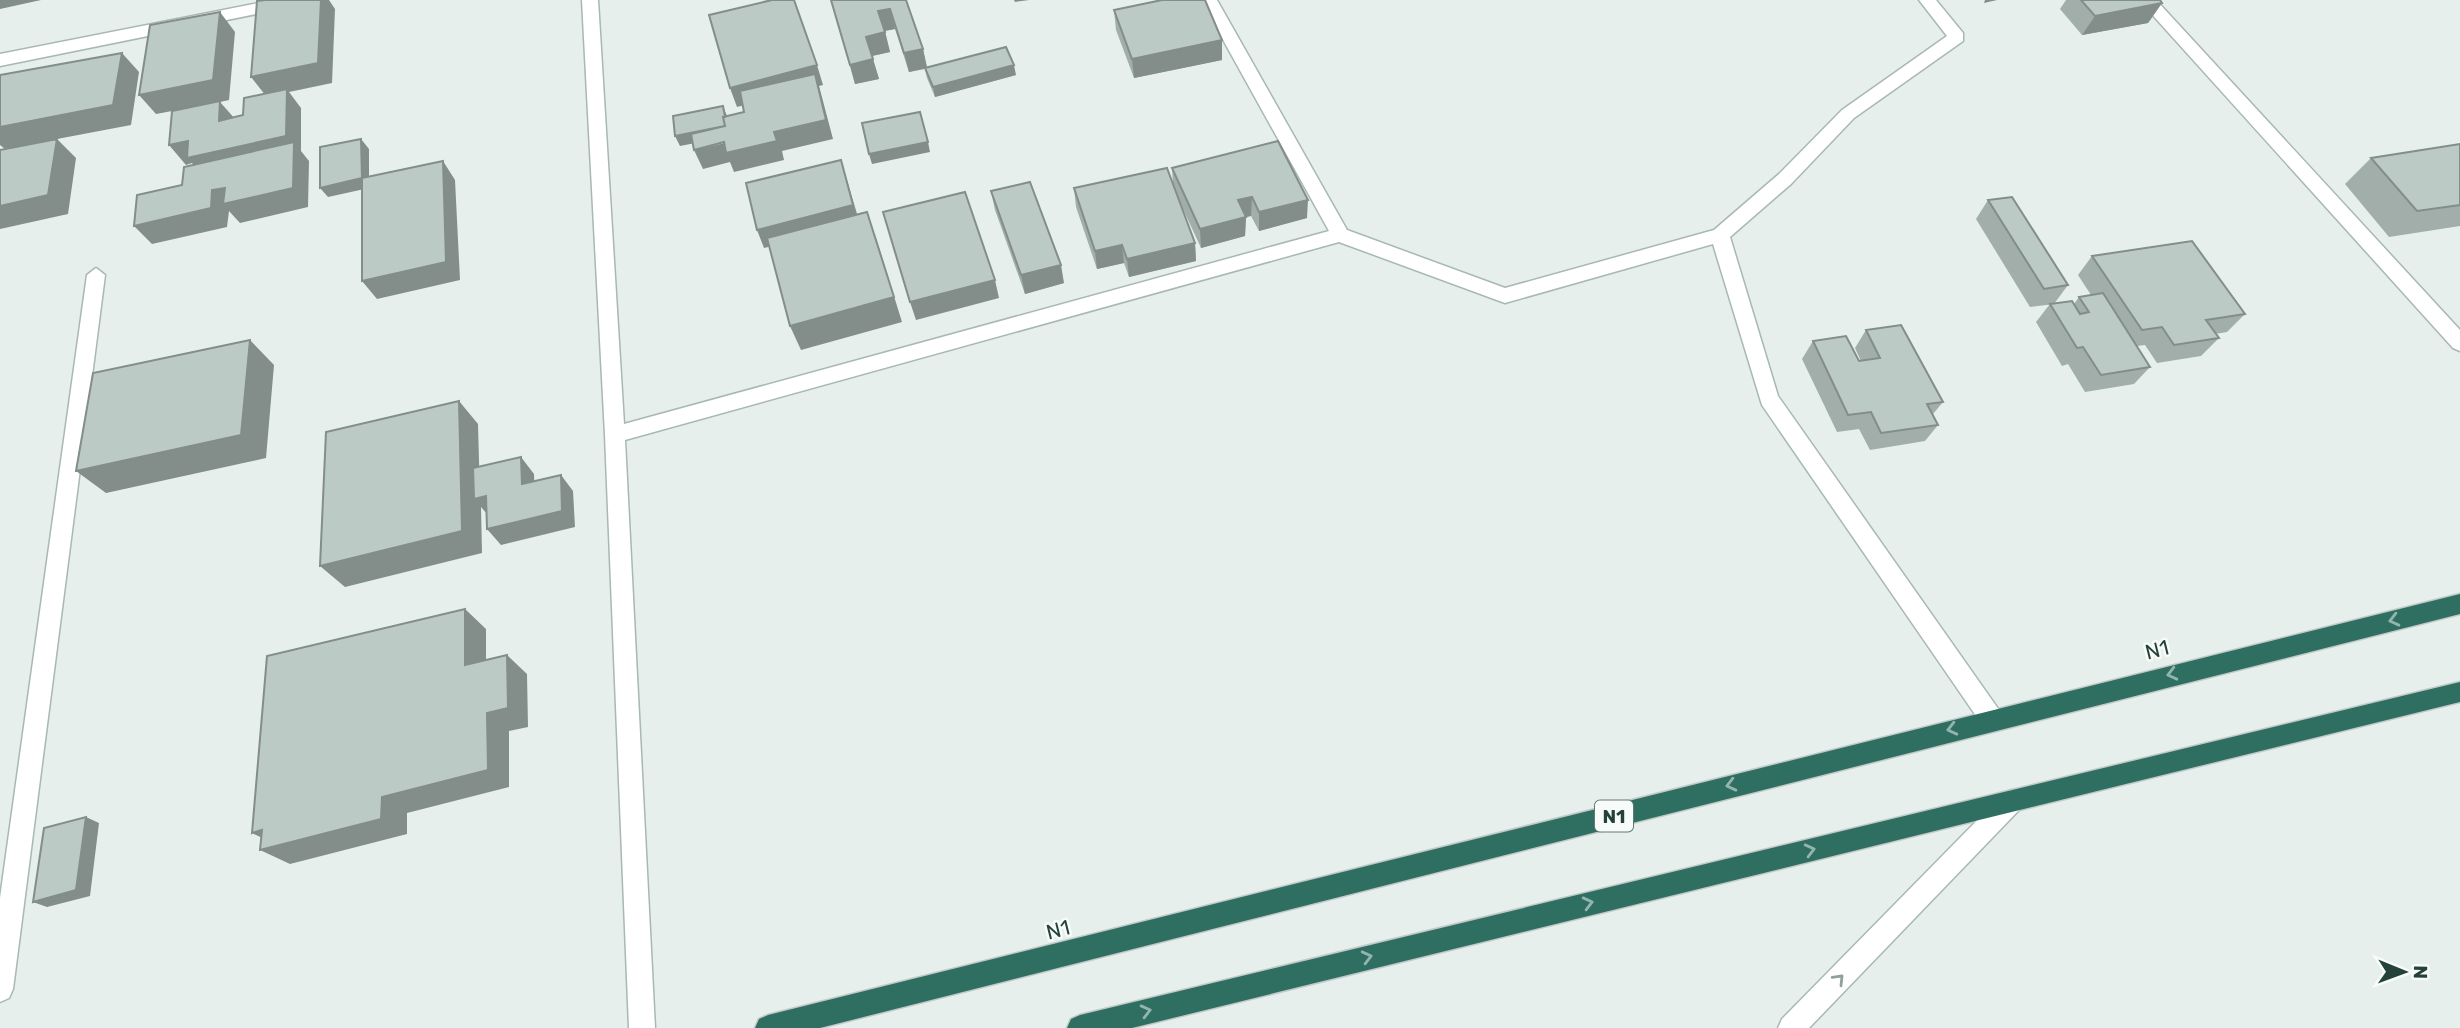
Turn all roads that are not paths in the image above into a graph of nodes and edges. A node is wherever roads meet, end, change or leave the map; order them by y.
1 (301, 0) edge
2 (590, 0) edge
3 (1209, 0) edge
4 (1927, 0) edge
5 (2147, 0) edge
6 (0, 60) edge
7 (1340, 235) junction
8 (1720, 235) junction
9 (96, 275) dead end
10 (2460, 343) edge
11 (615, 435) junction
12 (2460, 604) edge
13 (2460, 692) edge
14 (1991, 718) junction
15 (2012, 801) junction
16 (0, 989) edge
17 (642, 1028) edge
18 (768, 1028) edge
19 (1080, 1028) edge
20 (1791, 1028) edge

1 - 6 street
2 - 11 street
3 - 7 street
4 - 8 street
5 - 10 street
7 - 8 street
7 - 11 street
8 - 14 street
9 - 16 street
11 - 17 street
12 -> 14 highway, N1 / N1
13 - 15 highway
14 -> 18 highway, N1 / N1
19 -> 15 highway
20 -> 15 street

